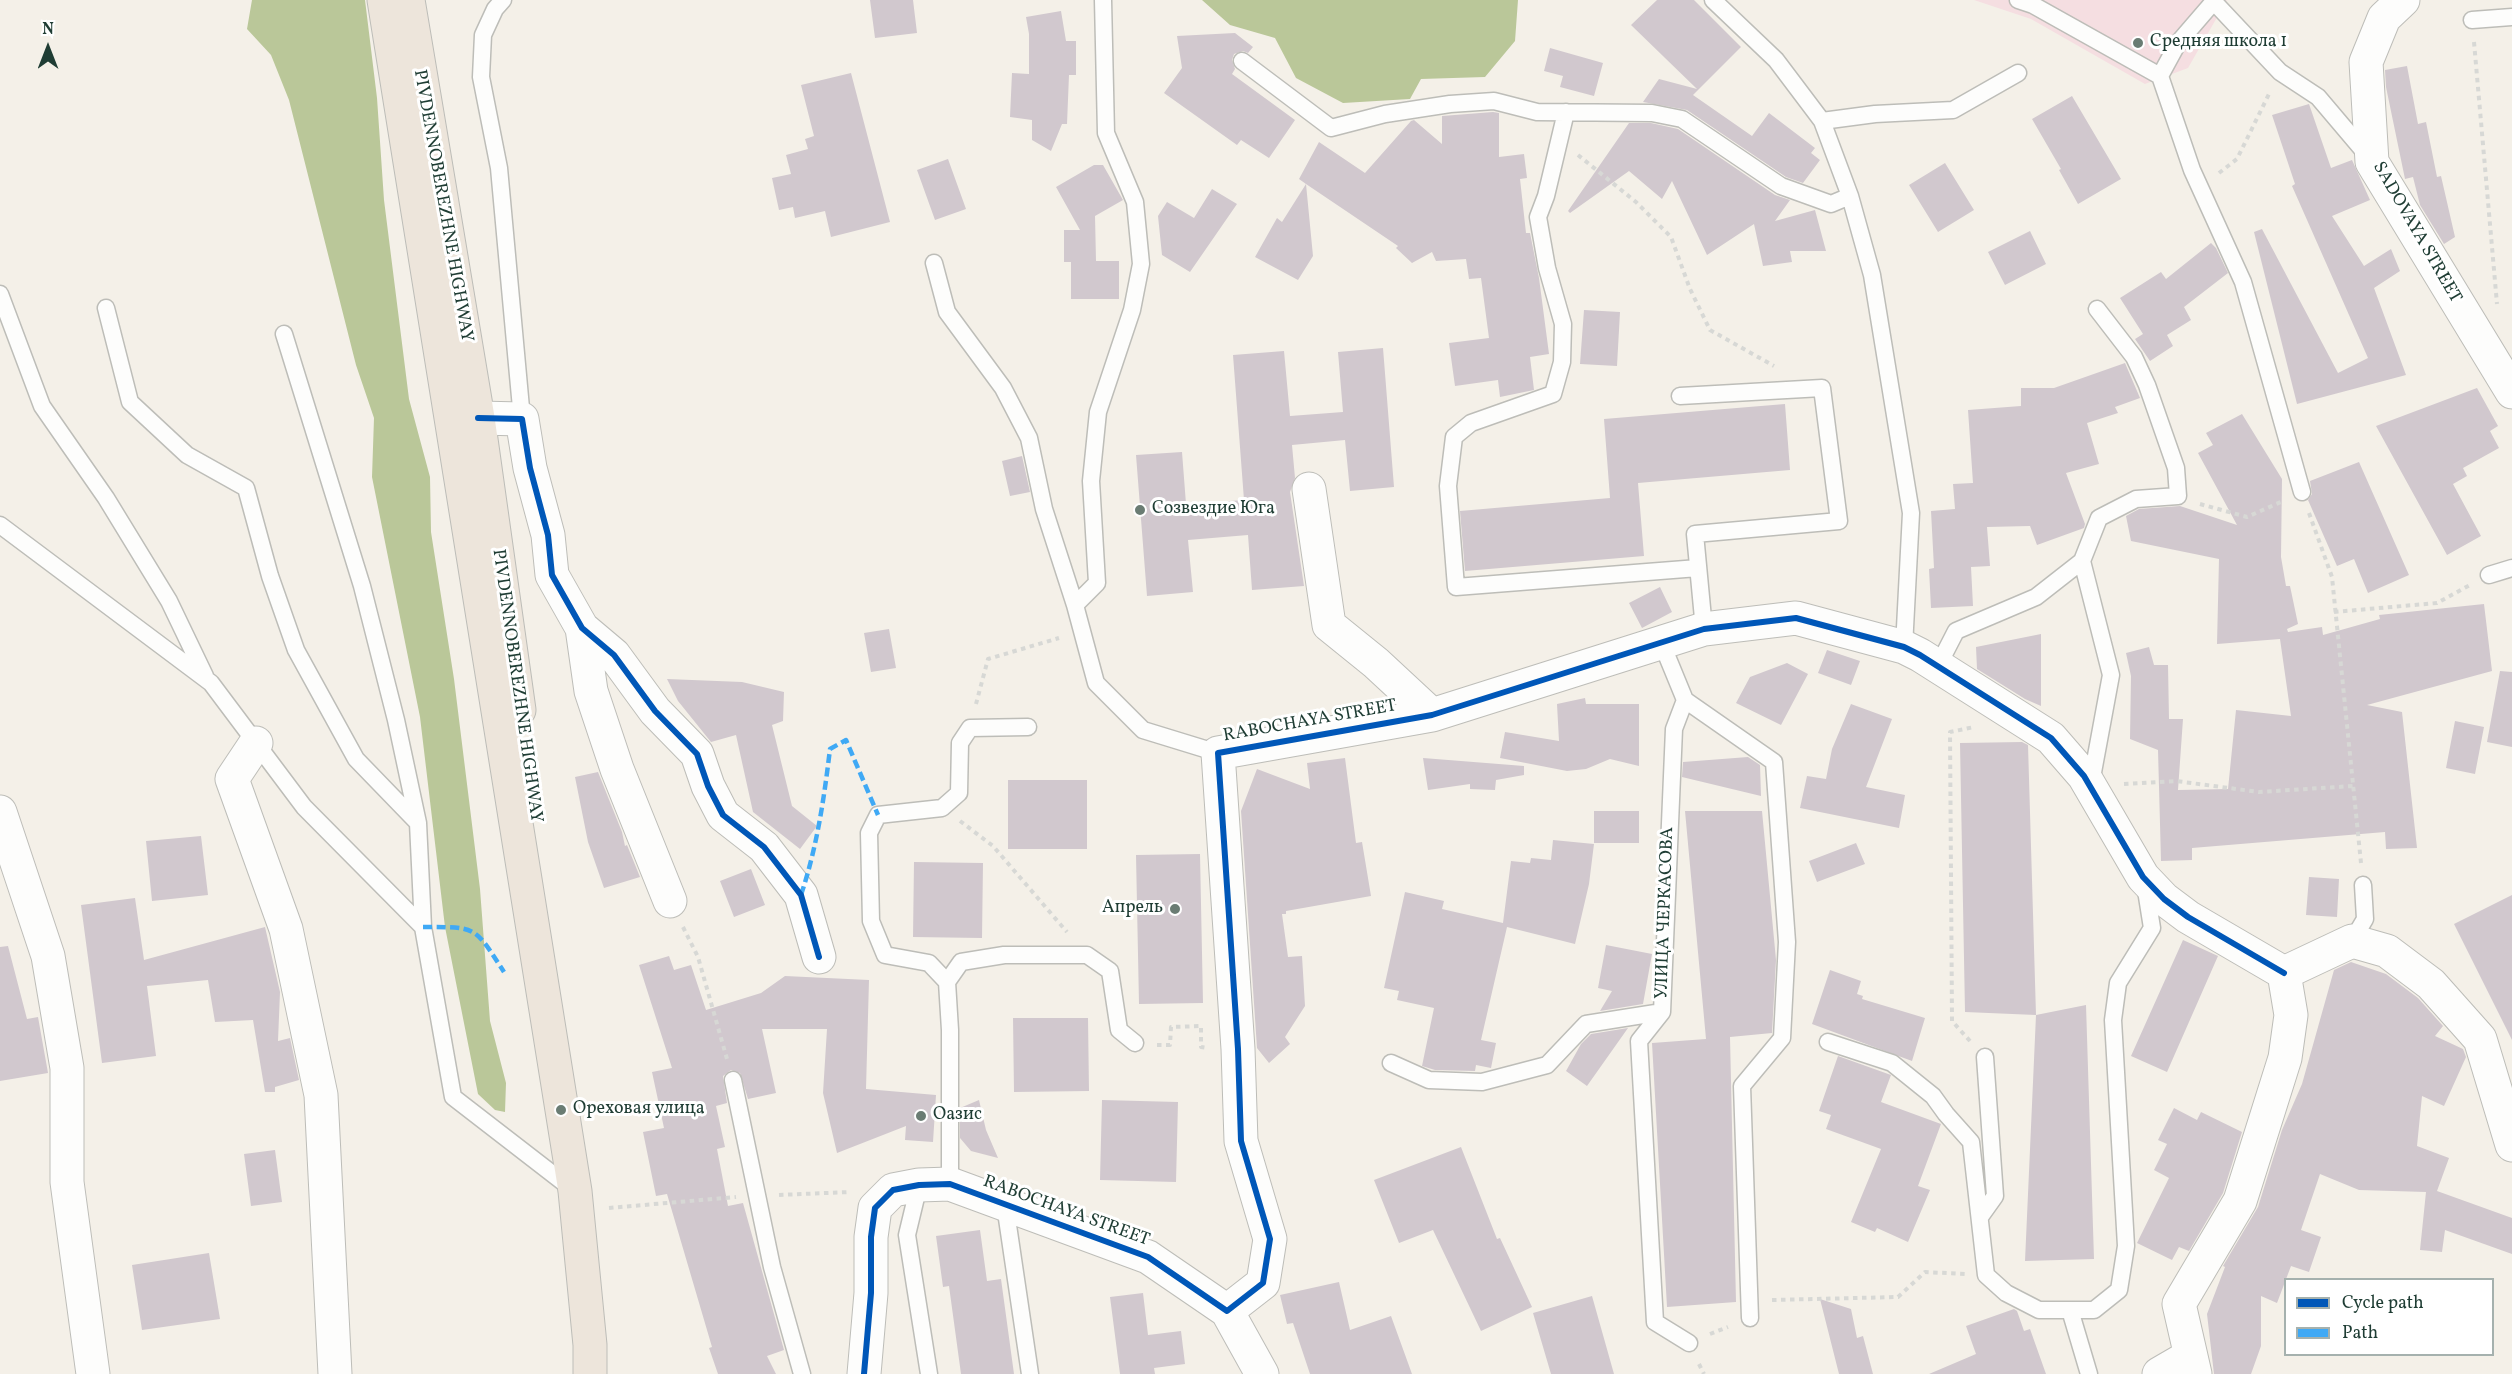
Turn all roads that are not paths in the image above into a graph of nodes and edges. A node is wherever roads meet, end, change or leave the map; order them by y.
1 (384, 0) edge
2 (408, 0) edge
3 (503, 0) edge
4 (1103, 0) edge
5 (1713, 0) edge
6 (2018, 0) edge
7 (2403, 0) edge
8 (2215, 1) edge
9 (2512, 17) edge
10 (2472, 21) road end
11 (1242, 61) dead end
12 (2018, 73) dead end
13 (2160, 76) junction
14 (1566, 112) junction
15 (1822, 121) junction
16 (2372, 162) junction
17 (1850, 196) junction
18 (934, 263) dead end
19 (0, 294) edge
20 (106, 308) dead end
21 (2097, 309) dead end
22 (284, 334) dead end
23 (2512, 392) edge
24 (1680, 396) dead end
25 (478, 418) junction
26 (522, 419) junction
27 (1310, 489) dead end
28 (2302, 492) road end
29 (0, 525) edge
30 (2082, 561) junction
31 (1698, 568) junction
32 (2512, 568) edge
33 (2489, 575) road end
34 (1075, 605) junction
35 (582, 628) junction
36 (1704, 629) junction
37 (1662, 644) junction
38 (1904, 647) junction
39 (1938, 666) junction
40 (206, 679) junction
41 (1685, 700) junction
42 (1432, 716) junction
43 (1028, 727) dead end
44 (256, 743) junction
45 (1218, 753) junction
46 (2091, 787) junction
47 (0, 812) edge
48 (418, 823) junction
49 (2144, 877) junction
50 (2363, 885) road end
51 (670, 901) road end
52 (423, 927) junction
53 (2352, 940) junction
54 (819, 957) dead end
55 (2284, 973) junction
56 (947, 982) junction
57 (1662, 1012) junction
58 (1828, 1042) dead end
59 (1135, 1043) road end
60 (1985, 1057) road end
61 (1390, 1063) dead end
62 (732, 1080) road end
63 (2512, 1145) edge
64 (935, 1185) junction
65 (575, 1191) junction
66 (1005, 1205) junction
67 (1980, 1217) junction
68 (2070, 1310) junction
69 (1227, 1311) junction
70 (1750, 1318) road end
71 (1689, 1343) road end
72 (2192, 1365) edge
73 (93, 1374) edge
74 (335, 1374) edge
75 (590, 1374) edge
76 (607, 1374) edge
77 (802, 1374) edge
78 (864, 1374) edge
79 (929, 1374) edge
80 (1030, 1374) edge
81 (1262, 1374) edge
82 (2089, 1374) edge
83 (2159, 1374) edge

1 - 65 highway, PIVDENNOBEREZHNE HIGHWAY
2 - 25 highway, PIVDENNOBEREZHNE HIGHWAY
3 - 26 lane
4 - 34 lane
5 - 15 lane
6 - 13 lane
7 - 16 street, SADOVAYA STREET
8 - 13 lane
8 - 16 lane
9 - 10 lane
11 - 14 lane
12 - 15 lane
13 - 28 lane
14 - 17 lane
14 - 31 lane
15 - 17 lane
16 - 23 street, SADOVAYA STREET
17 - 38 lane
18 - 34 lane
19 - 40 lane
20 - 48 lane
21 - 30 lane
22 - 48 lane
24 - 31 lane
25 - 26 street
25 - 76 highway, PIVDENNOBEREZHNE HIGHWAY
26 - 35 street
27 - 42 street
29 - 40 lane
30 - 39 lane
30 - 46 lane
31 - 36 lane
32 - 33 lane
34 - 45 lane
35 - 51 street
35 - 54 street
36 - 37 street, RABOCHAYA STREET
36 - 38 street, RABOCHAYA STREET
37 - 41 lane
37 - 42 street, RABOCHAYA STREET
38 - 39 street, RABOCHAYA STREET
39 - 46 street, RABOCHAYA STREET
40 - 44 lane
41 - 57 lane, УЛИЦА ЧЕРКАСОВА
41 - 70 lane
42 - 45 street, RABOCHAYA STREET
43 - 56 lane
44 - 52 lane
44 - 74 street
45 - 69 street, RABOCHAYA STREET
46 - 49 street, RABOCHAYA STREET
47 - 73 street
48 - 52 lane
49 - 55 street, RABOCHAYA STREET
49 - 68 lane
50 - 53 lane
52 - 65 lane
53 - 55 street
53 - 63 street
55 - 72 street
56 - 59 lane
56 - 64 lane
57 - 61 lane
57 - 71 lane, УЛИЦА ЧЕРКАСОВА
58 - 67 lane
60 - 67 lane
62 - 77 lane
64 - 66 street, RABOCHAYA STREET
64 - 78 street
64 - 79 lane
65 - 75 highway, PIVDENNOBEREZHNE HIGHWAY
66 - 69 street, RABOCHAYA STREET
66 - 80 lane
67 - 68 lane
68 - 82 lane
69 - 81 street
72 - 83 street

